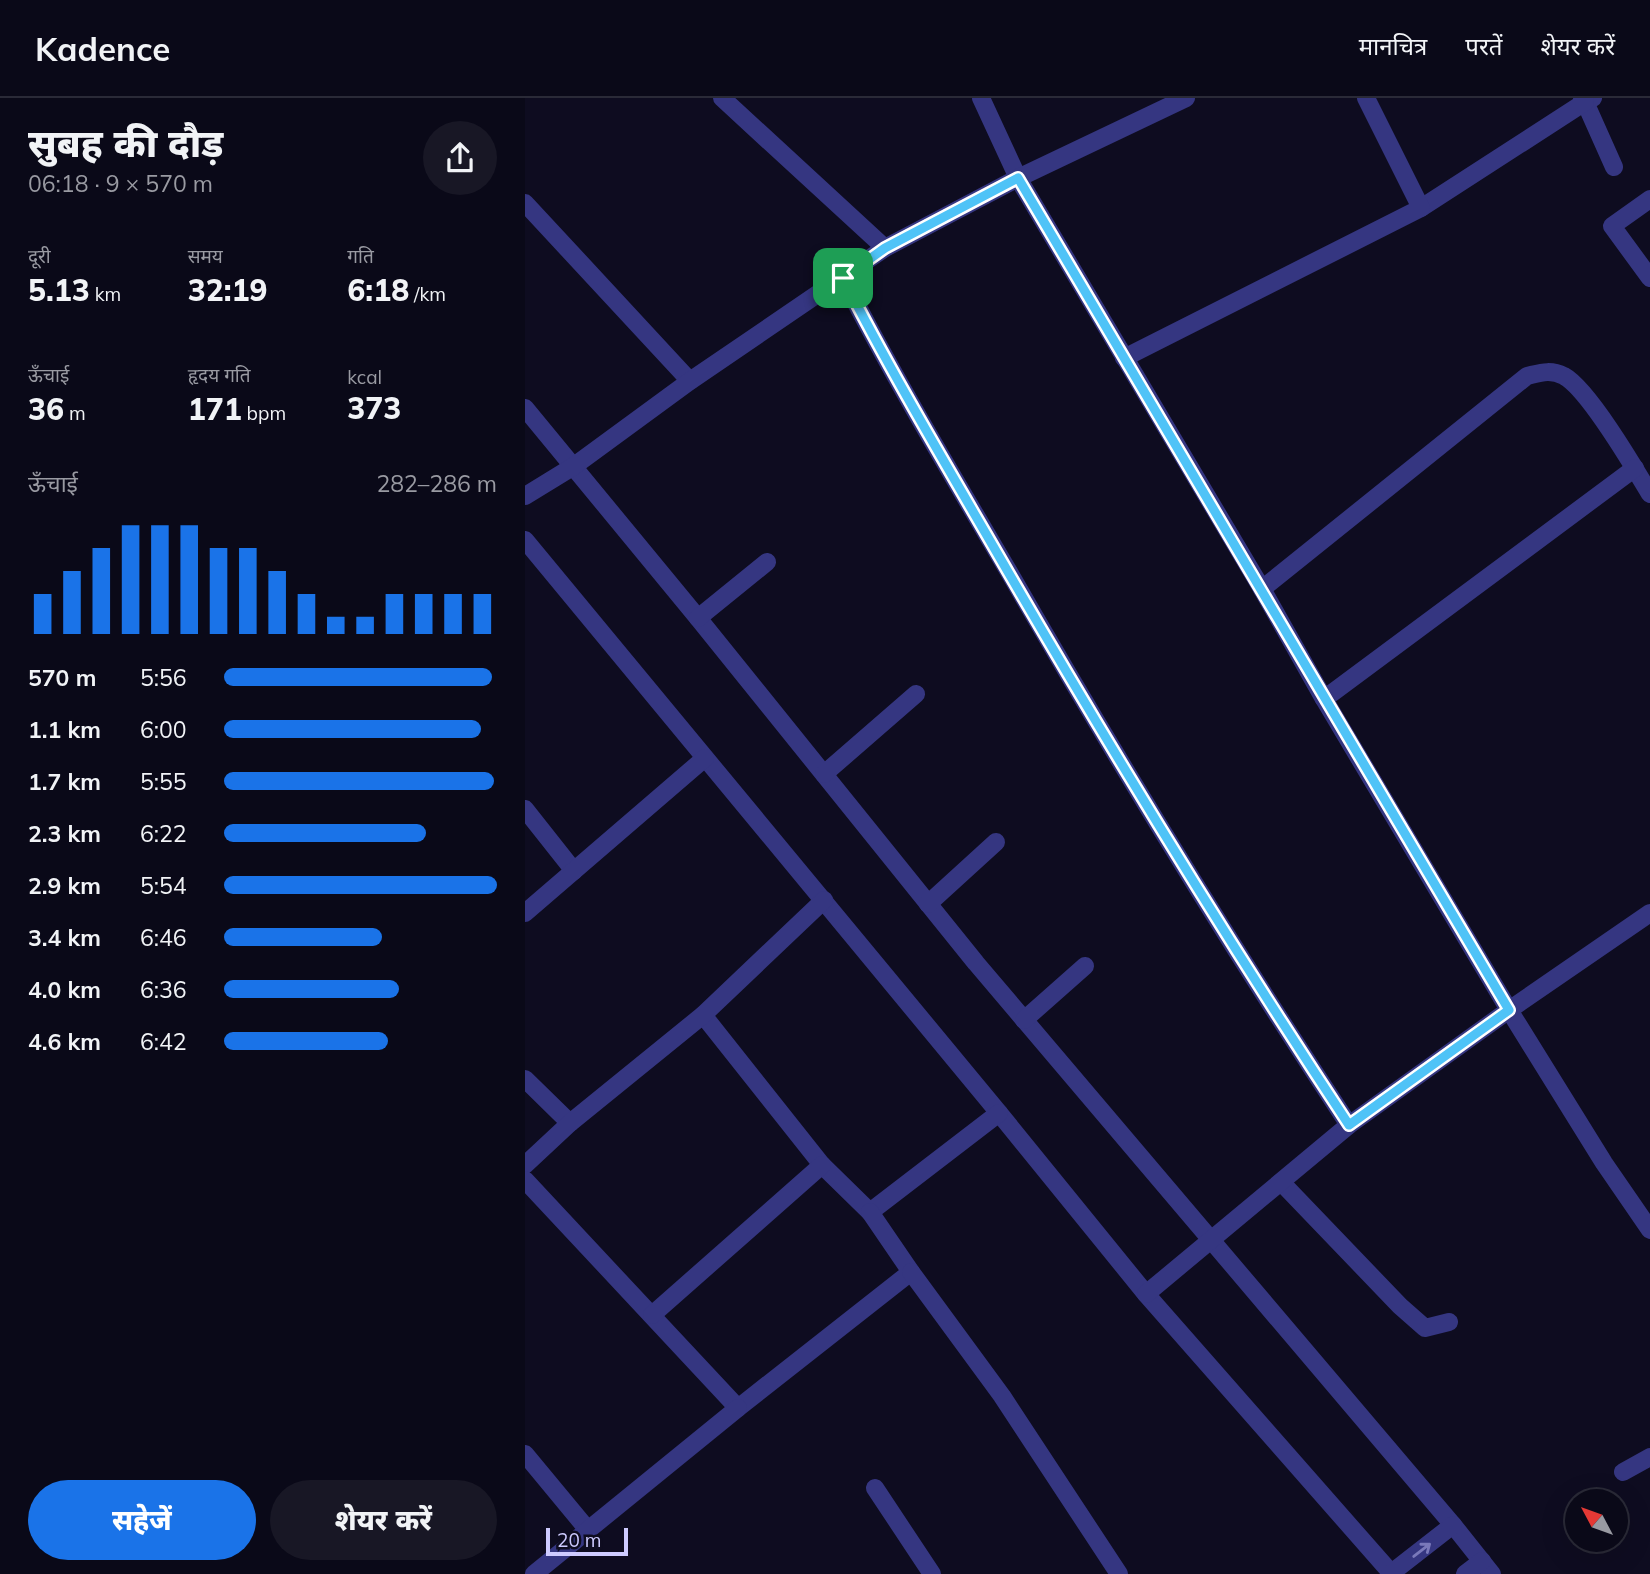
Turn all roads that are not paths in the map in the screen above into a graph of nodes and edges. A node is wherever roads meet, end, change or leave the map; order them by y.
1 (722, 98) edge
2 (981, 98) edge
3 (1186, 98) edge
4 (1366, 98) edge
5 (1587, 99) edge
6 (1614, 167) dead end
7 (1018, 178) junction
8 (1650, 199) edge
9 (525, 203) edge
10 (1421, 208) junction
11 (885, 248) junction
12 (843, 278) junction
13 (1650, 278) edge
14 (1124, 358) junction
15 (690, 381) junction
16 (525, 408) edge
17 (574, 466) junction
18 (1635, 468) junction
19 (1650, 494) edge
20 (525, 496) edge
21 (525, 540) edge
22 (767, 562) dead end
23 (1262, 589) junction
24 (698, 618) junction
25 (916, 694) dead end
26 (1324, 699) junction
27 (705, 758) junction
28 (824, 774) junction
29 (525, 809) edge
30 (996, 842) dead end
31 (574, 871) junction
32 (824, 900) junction
33 (928, 904) junction
34 (525, 913) edge
35 (1650, 913) edge
36 (1085, 966) dead end
37 (1509, 1010) junction
38 (703, 1015) junction
39 (1024, 1020) junction
40 (525, 1079) edge
41 (999, 1113) junction
42 (570, 1123) junction
43 (1349, 1125) junction
44 (525, 1165) edge
45 (822, 1165) junction
46 (525, 1180) edge
47 (1281, 1182) junction
48 (870, 1212) junction
49 (1650, 1230) edge
50 (1211, 1240) junction
51 (911, 1272) junction
52 (1146, 1294) junction
53 (652, 1315) junction
54 (1449, 1322) dead end
55 (738, 1408) junction
56 (525, 1454) edge
57 (1650, 1457) edge
58 (1623, 1472) dead end
59 (875, 1488) dead end
60 (1453, 1525) junction
61 (588, 1530) junction
62 (1487, 1567) edge
63 (534, 1574) edge
64 (932, 1574) edge
65 (1119, 1574) edge
66 (1391, 1574) edge
67 (1465, 1574) edge

1 - 11 street
2 - 7 street
3 - 7 street
4 - 10 street
5 - 6 street
5 - 10 street
7 - 11 street
7 - 14 street
8 - 13 street
9 - 15 street
10 - 14 street
11 - 12 street
12 - 15 street
12 - 43 street
14 - 23 street
15 - 17 street
16 - 17 street
17 - 20 street
17 - 24 street
18 - 19 street
18 - 23 street
18 - 26 street
21 - 27 street
22 - 24 street
23 - 26 street
24 - 28 street
25 - 28 street
26 - 37 street
27 - 31 street
27 - 32 street
28 - 33 street
29 - 31 street
30 - 33 street
31 - 34 street
32 - 38 street
32 - 41 street
33 - 39 street
35 - 37 street
36 - 39 street
37 - 43 street
37 - 49 street
38 - 42 street
38 - 45 street
39 - 50 street
40 - 42 street
41 - 48 street
41 - 52 street
42 - 44 street
43 - 47 street
45 - 48 street
45 - 53 street
46 - 53 street
47 - 50 street
47 - 54 street
48 - 51 street
50 - 52 street
50 - 60 street
51 - 55 street
51 - 65 street
52 - 66 street
53 - 55 street
55 - 61 street
56 - 61 street
57 - 58 street
59 - 64 street
60 - 62 street
66 -> 60 street
61 - 63 street
62 - 67 street

